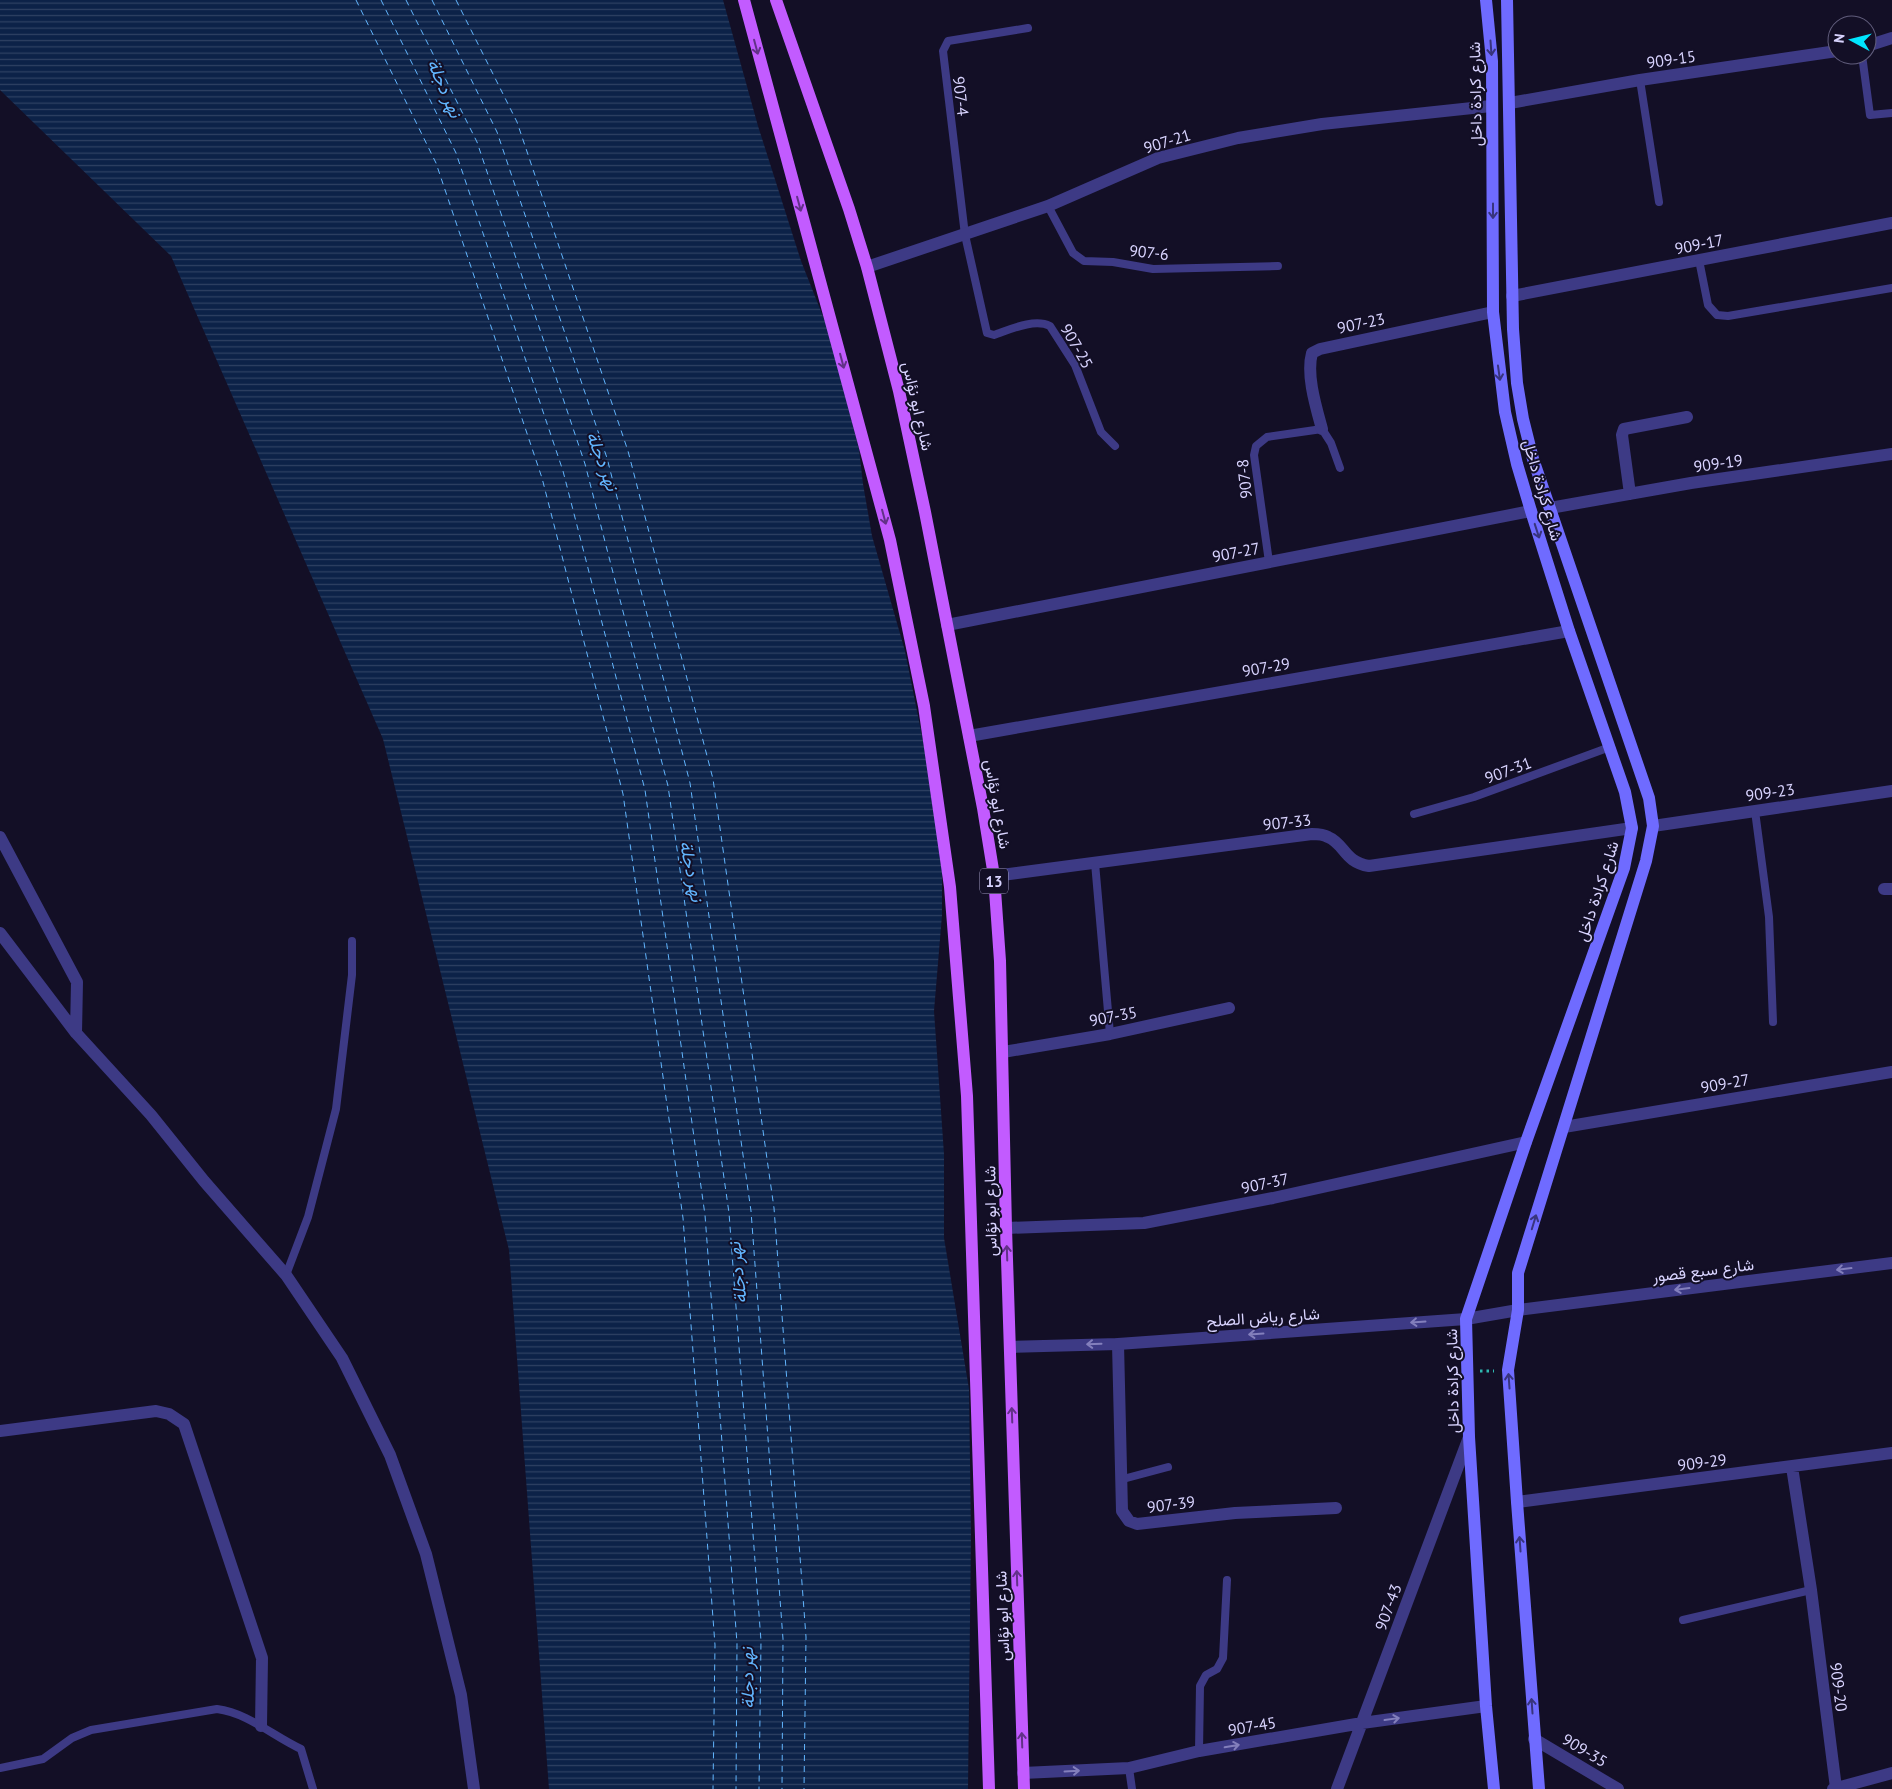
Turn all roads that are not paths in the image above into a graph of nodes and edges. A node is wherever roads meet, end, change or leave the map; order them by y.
1 (744, 0) edge
2 (776, 0) edge
3 (1486, 0) edge
4 (1507, 0) edge
5 (1028, 28) dead end
6 (1892, 38) edge
7 (1877, 43) edge
8 (1827, 52) edge
9 (1863, 65) edge
10 (1640, 80) junction
11 (1510, 103) junction
12 (1491, 106) junction
13 (1892, 113) edge
14 (1659, 202) dead end
15 (1048, 206) junction
16 (1892, 223) edge
17 (966, 235) junction
18 (1699, 260) junction
19 (1278, 266) dead end
20 (867, 268) junction
21 (1892, 288) edge
22 (1512, 296) junction
23 (1493, 312) junction
24 (1687, 417) dead end
25 (1322, 428) junction
26 (1115, 446) dead end
27 (1892, 454) edge
28 (1340, 468) dead end
29 (1630, 494) junction
30 (1550, 508) junction
31 (1531, 511) junction
32 (1269, 562) junction
33 (947, 625) junction
34 (1569, 631) junction
35 (969, 736) junction
36 (1610, 747) junction
37 (1892, 791) edge
38 (1755, 811) junction
39 (1414, 814) dead end
40 (1653, 826) junction
41 (1632, 828) junction
42 (0, 837) edge
43 (1096, 863) junction
44 (994, 876) junction
45 (0, 933) edge
46 (352, 941) dead end
47 (1229, 1008) dead end
48 (1773, 1022) dead end
49 (76, 1033) junction
50 (1110, 1034) junction
51 (1003, 1052) junction
52 (1892, 1072) edge
53 (1564, 1127) junction
54 (1526, 1142) junction
55 (1006, 1228) junction
56 (1892, 1263) edge
57 (286, 1275) junction
58 (1518, 1310) junction
59 (1466, 1319) junction
60 (1118, 1344) junction
61 (1010, 1347) junction
62 (0, 1431) edge
63 (1469, 1437) junction
64 (1892, 1454) edge
65 (1168, 1467) dead end
66 (1792, 1467) junction
67 (1123, 1480) junction
68 (1517, 1502) junction
69 (1336, 1508) dead end
70 (1227, 1580) dead end
71 (1811, 1590) junction
72 (1683, 1620) dead end
73 (1486, 1706) junction
74 (1362, 1723) junction
75 (261, 1726) junction
76 (1534, 1739) junction
77 (1199, 1751) junction
78 (0, 1768) edge
79 (1129, 1768) junction
80 (1024, 1773) junction
81 (1892, 1773) edge
82 (313, 1789) edge
83 (474, 1789) edge
84 (988, 1789) edge
85 (1024, 1789) edge
86 (1132, 1789) edge
87 (1337, 1789) edge
88 (1494, 1789) edge
89 (1539, 1789) edge
90 (1618, 1789) edge
91 (1834, 1789) edge

1 -> 84 main road, شارع ابو نؤاس
2 - 20 main road, شارع ابو نؤاس / 13
3 -> 12 main road, شارع كرادة داخل
4 - 11 main road, شارع كرادة داخل
5 - 17 lane, 907-4
6 - 7 street
8 - 10 street, 909-15
9 - 13 lane
10 - 11 street, 909-15
10 - 14 lane
11 - 22 main road, شارع كرادة داخل
12 - 15 street, 907-21
12 -> 23 main road, شارع كرادة داخل
15 - 17 street, 907-21
15 - 19 lane, 907-6
16 - 18 street, 909-17
17 - 20 street, 907-21
17 - 26 lane, 907-25
18 - 21 lane
18 - 22 street, 909-17
20 - 33 main road, شارع ابو نؤاس / 13
22 - 30 main road, شارع كرادة داخل
23 - 25 street, 907-23
23 -> 31 main road, شارع كرادة داخل
24 - 29 street
25 - 28 lane
25 - 32 lane, 907-8
27 - 29 street, 909-19
29 - 30 street, 909-19
30 - 40 main road, شارع كرادة داخل
31 - 32 street, 907-27
31 -> 34 main road, شارع كرادة داخل
32 - 33 street, 907-27
33 - 35 main road, شارع ابو نؤاس / 13
34 - 35 street, 907-29
34 - 36 main road, شارع كرادة داخل
35 - 44 main road, شارع ابو نؤاس / 13
36 - 39 lane, 907-31
36 - 41 main road, شارع كرادة داخل
37 - 38 street, 909-23
38 - 40 street, 909-23
38 - 48 lane
40 - 53 main road, شارع كرادة داخل
41 - 43 street, 907-33
41 - 54 main road, شارع كرادة داخل
42 - 49 street
43 - 44 street, 907-33
43 - 50 lane
44 - 51 main road, شارع ابو نؤاس / 13
45 - 49 street
46 - 57 lane
47 - 50 street, 907-35
49 - 57 street
50 - 51 street, 907-35
51 - 55 main road, شارع ابو نؤاس / 13
52 - 53 street, 909-27
58 -> 53 main road, شارع كرادة داخل
54 - 55 street, 907-37
54 - 59 main road, شارع كرادة داخل
61 -> 55 main road, شارع ابو نؤاس / 13
56 -> 58 street, شارع سبع قصور
57 - 83 street
58 - 59 street, شارع رياض الصلح
68 -> 58 main road, شارع كرادة داخل
59 -> 60 street, شارع رياض الصلح
59 - 63 main road, شارع كرادة داخل
60 -> 61 street, شارع رياض الصلح
60 - 67 street, 907-39
80 -> 61 main road, شارع ابو نؤاس / 13
62 - 75 street
63 - 73 main road, شارع كرادة داخل
63 - 74 street, 907-43
64 - 66 street, 909-29
65 - 67 lane
66 - 68 street, 909-29
66 - 71 street, 909-20
67 - 69 street, 907-39
76 -> 68 main road, شارع كرادة داخل
70 - 77 lane
71 - 72 lane
71 - 91 street, 909-20
74 -> 73 street, 907-45
73 - 88 main road, شارع كرادة داخل
77 -> 74 street, 907-45
74 - 87 street, 907-43
75 - 78 lane
75 - 82 lane
76 - 89 main road, شارع كرادة داخل
76 - 90 street, 909-35
77 - 79 street, 907-45
80 -> 79 street, 907-45
79 - 86 lane
80 - 85 main road, شارع ابو نؤاس / 13
81 - 91 street

